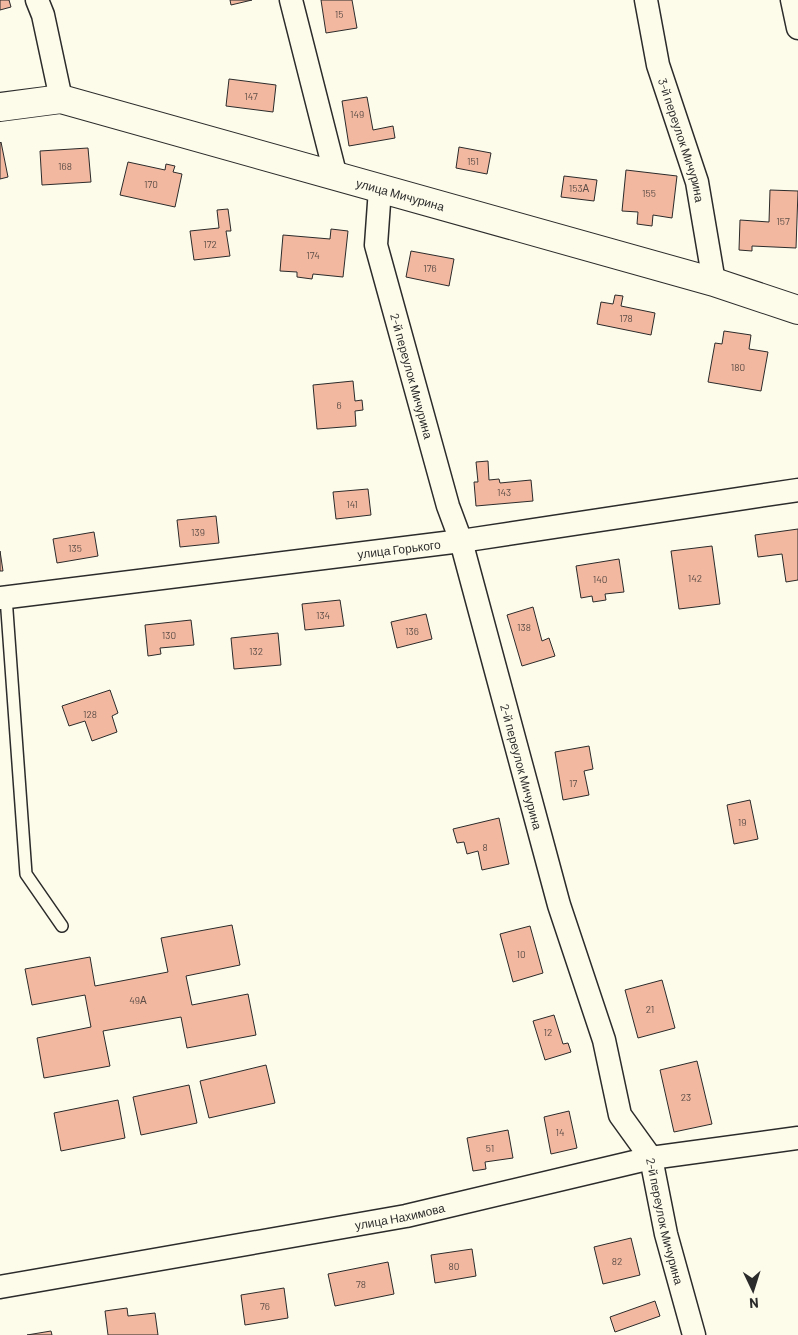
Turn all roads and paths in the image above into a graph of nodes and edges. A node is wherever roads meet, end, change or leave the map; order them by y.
1 (37, 0) edge
2 (291, 0) edge
3 (646, 0) edge
4 (792, 0) edge
5 (798, 28) edge
6 (61, 99) junction
7 (0, 107) edge
8 (336, 177) junction
9 (380, 189) junction
10 (714, 282) junction
11 (798, 310) edge
12 (798, 490) edge
13 (461, 541) junction
14 (3, 598) edge
15 (62, 926) dead end
16 (798, 1138) edge
17 (651, 1158) junction
18 (0, 1287) edge
19 (694, 1335) edge

1 - 6 street
2 - 8 street
3 - 10 street, 3-й переулок Мичурина
4 - 5 street
6 - 7 main road, улица Мичурина
6 - 8 main road, улица Мичурина
8 - 9 main road, улица Мичурина
9 - 10 main road, улица Мичурина
9 - 13 street, 2-й переулок Мичурина
10 - 11 main road, улица Мичурина
12 - 13 street, улица Горького
13 - 14 street, улица Горького
13 - 17 street, 2-й переулок Мичурина
14 - 15 lane
16 - 17 street, улица Нахимова
17 - 18 street, улица Нахимова
17 - 19 street, 2-й переулок Мичурина

